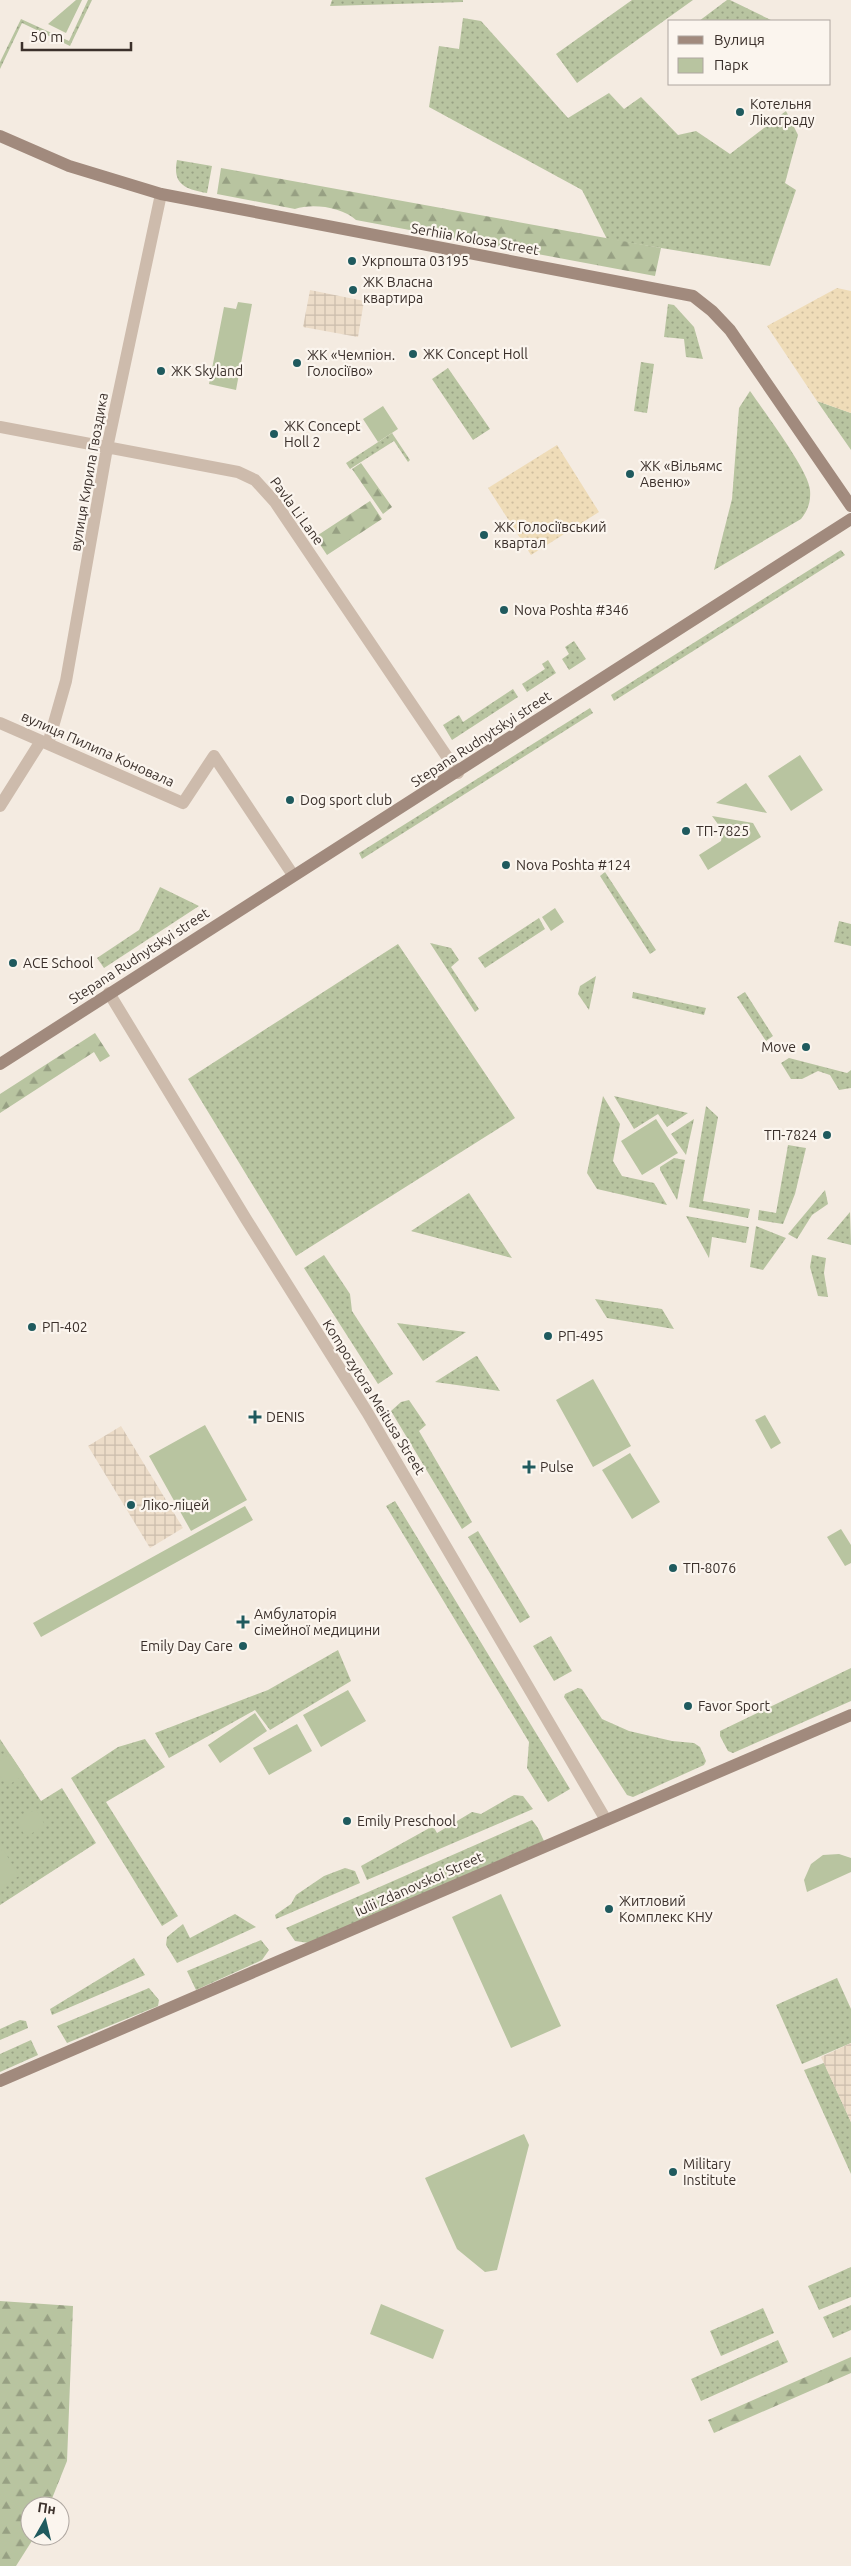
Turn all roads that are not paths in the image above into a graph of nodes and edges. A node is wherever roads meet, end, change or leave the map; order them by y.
1 (0, 136) edge
2 (160, 200) junction
3 (0, 427) edge
4 (107, 448) junction
5 (851, 506) edge
6 (851, 520) edge
7 (0, 723) edge
8 (44, 743) junction
9 (458, 773) junction
10 (0, 806) edge
11 (293, 875) junction
12 (109, 993) junction
13 (0, 1064) edge
14 (851, 1715) edge
15 (606, 1820) junction
16 (0, 2081) edge

1 - 2 street, Serhiia Kolosa Street
2 - 4 street, вулиця Кирила Гвоздика
2 - 5 street, Serhiia Kolosa Street
3 - 4 street, Pavla Li Lane
4 - 8 street, вулиця Кирила Гвоздика
4 - 9 street, Pavla Li Lane
6 - 9 street, Stepana Rudnytskyi street
7 - 8 street, вулиця Пилипа Коновала
8 - 10 street, вулиця Кирила Гвоздика
8 - 11 street, вулиця Пилипа Коновала
9 - 11 street, Stepana Rudnytskyi street
11 - 12 street, Stepana Rudnytskyi street
12 - 13 street, Stepana Rudnytskyi street
12 - 15 street, Kompozytora Meitusa Street
14 - 15 street, Iulii Zdanovskoi Street
15 - 16 street, Iulii Zdanovskoi Street

